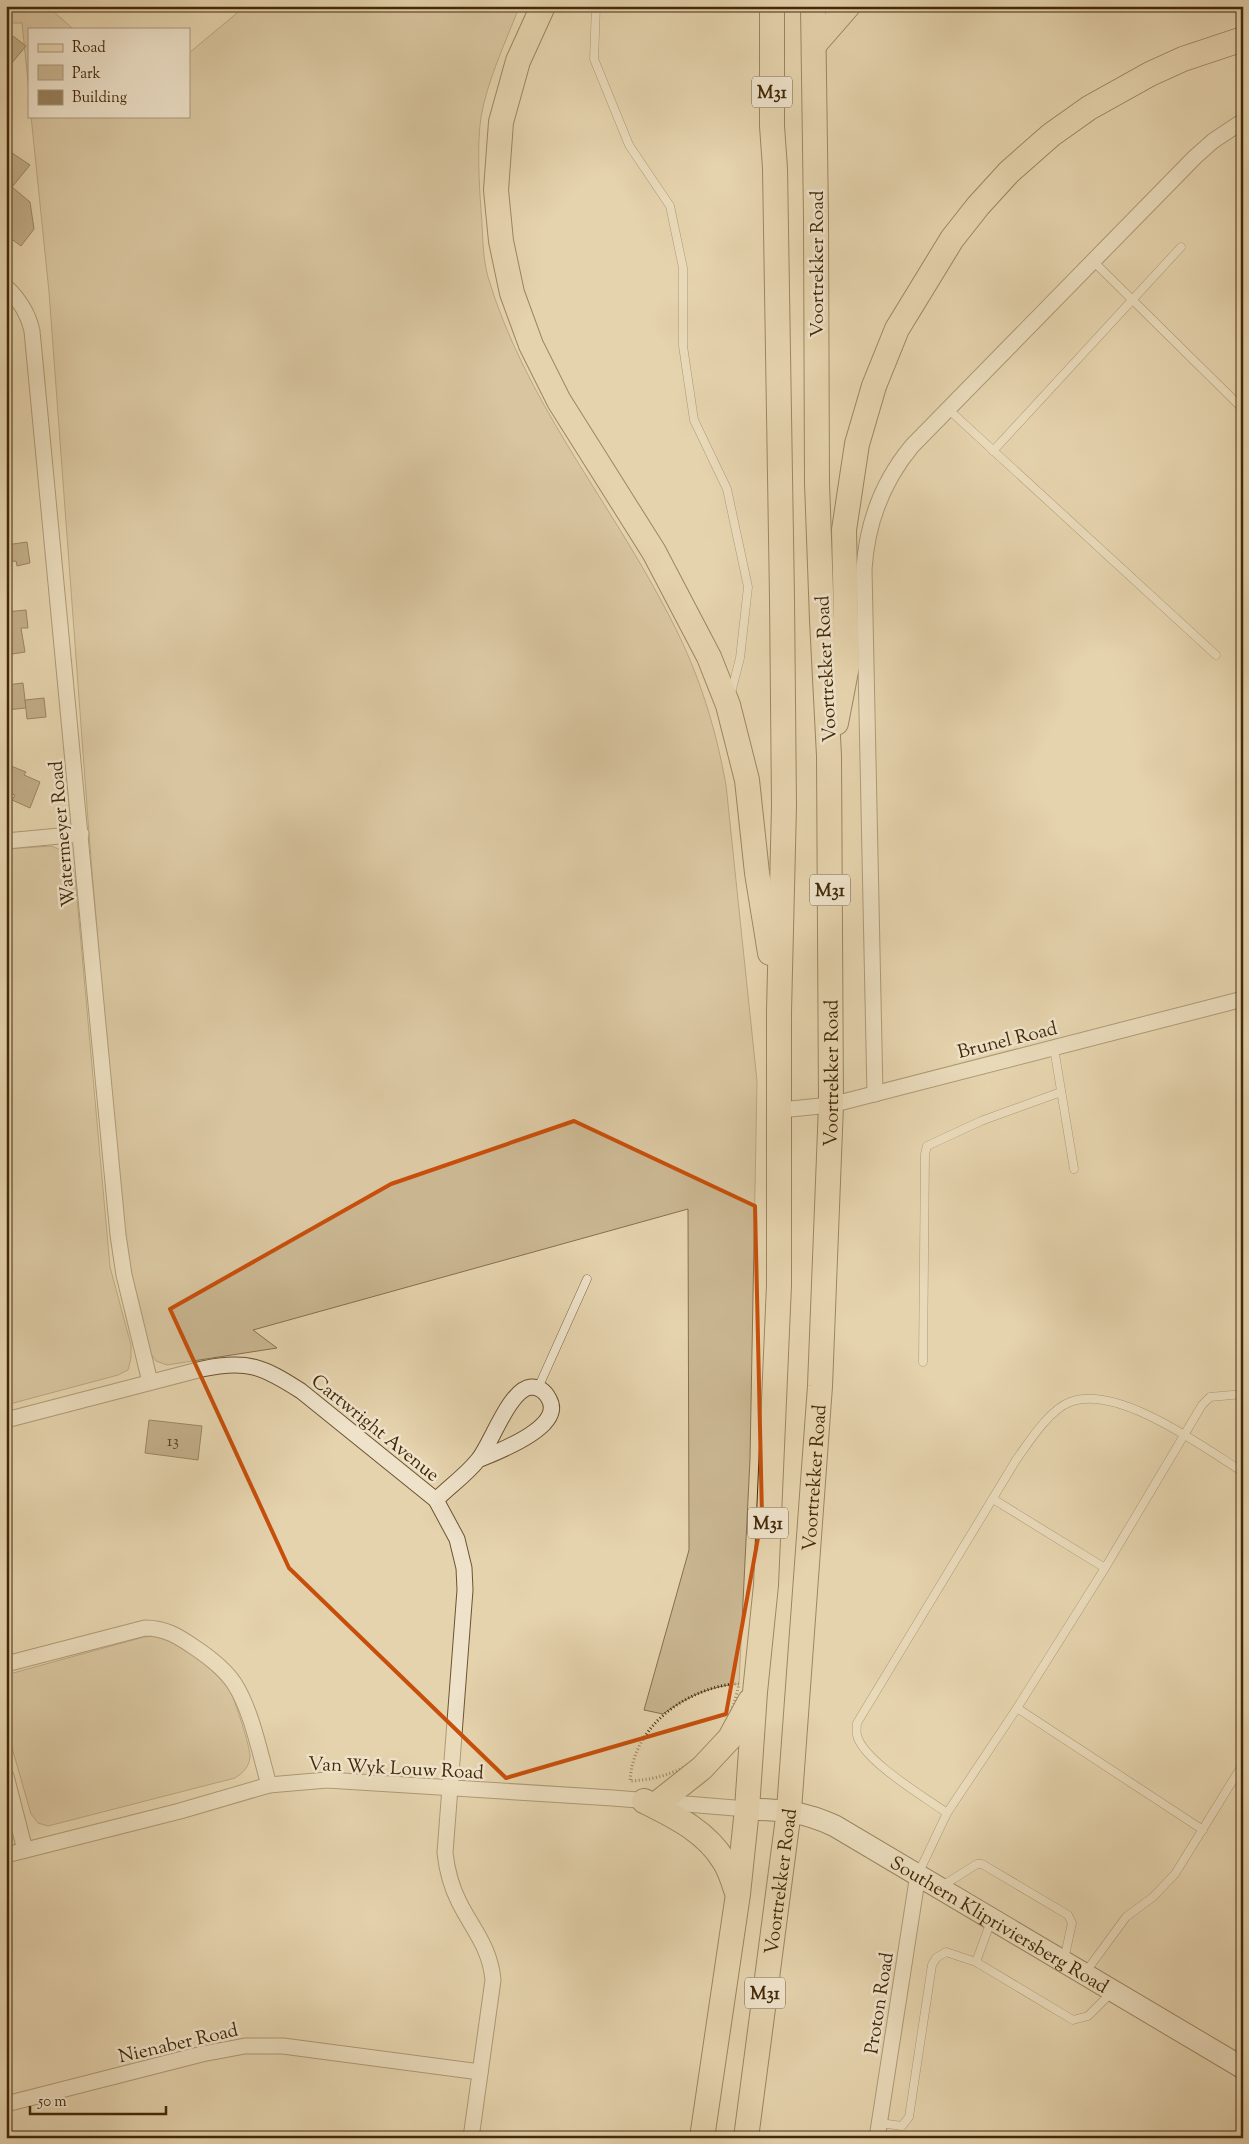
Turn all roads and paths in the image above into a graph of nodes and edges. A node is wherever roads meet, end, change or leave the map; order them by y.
1 (544, 6) edge
2 (596, 6) edge
3 (772, 6) edge
4 (813, 6) edge
5 (848, 6) edge
6 (1243, 39) edge
7 (814, 46) junction
8 (1243, 121) edge
9 (1181, 247) dead end
10 (1093, 261) junction
11 (6, 287) edge
12 (1132, 300) junction
13 (948, 409) junction
14 (1243, 409) edge
15 (993, 451) junction
16 (1216, 655) dead end
17 (728, 705) junction
18 (829, 756) junction
19 (81, 834) junction
20 (6, 841) edge
21 (1243, 999) edge
22 (779, 1012) junction
23 (1054, 1048) junction
24 (1061, 1092) junction
25 (875, 1094) junction
26 (831, 1105) junction
27 (780, 1110) junction
28 (1074, 1169) dead end
29 (587, 1279) dead end
30 (923, 1362) dead end
31 (150, 1382) junction
32 (538, 1388) junction
33 (1243, 1394) edge
34 (6, 1420) edge
35 (1184, 1435) junction
36 (478, 1460) junction
37 (1243, 1472) edge
38 (992, 1499) junction
39 (436, 1500) junction
40 (1105, 1568) junction
41 (6, 1664) edge
42 (754, 1692) junction
43 (1017, 1708) junction
44 (1243, 1764) edge
45 (6, 1776) edge
46 (630, 1781) joint
47 (269, 1785) junction
48 (450, 1789) junction
49 (651, 1801) junction
50 (747, 1809) junction
51 (789, 1810) junction
52 (948, 1813) junction
53 (1203, 1830) junction
54 (25, 1850) junction
55 (6, 1855) edge
56 (918, 1874) junction
57 (940, 1887) junction
58 (738, 1894) junction
59 (992, 1918) junction
60 (1064, 1960) junction
61 (976, 1962) junction
62 (1085, 1973) junction
63 (1113, 1990) junction
64 (1243, 2068) edge
65 (480, 2072) junction
66 (6, 2104) edge
67 (878, 2130) edge
68 (472, 2138) edge
69 (702, 2138) edge
70 (746, 2138) edge

1 - 17 main road
2 - 17 lane
3 - 22 main road, Voortrekker Road / M31
4 - 7 main road, Voortrekker Road / M31
5 - 7 main road
6 - 18 main road
7 - 18 main road, Voortrekker Road / M31
8 - 10 street
9 - 12 lane
10 - 12 lane
10 - 13 street
11 - 19 street, Watermeyer Road
12 - 14 lane
12 - 15 lane
13 - 15 lane
13 - 25 street
15 - 16 lane
17 - 22 main road
18 - 26 main road, Voortrekker Road / M31
19 - 20 street
19 - 31 street, Watermeyer Road
21 - 23 street, Brunel Road
22 - 27 main road, Voortrekker Road / M31
23 - 24 lane
23 - 25 street, Brunel Road
24 - 28 lane
24 - 30 lane
25 - 26 street, Brunel Road
26 - 27 street, Brunel Road
26 - 51 main road, Voortrekker Road / M31
27 - 42 main road, Voortrekker Road / M31
29 - 32 lane
31 - 34 street, Cartwright Avenue
31 - 39 street, Cartwright Avenue
32 - 36 street
32 - 36 street
33 - 35 lane
35 - 37 lane
35 - 38 lane
35 - 40 lane
36 - 39 street
38 - 40 lane
38 - 52 lane
39 - 48 street, Cartwright Avenue
40 - 43 lane
41 - 47 street
42 - 49 main road
42 - 50 main road, Voortrekker Road / M31
43 - 52 lane
43 - 53 lane
44 - 53 lane
45 - 54 street
46 - 46 path
47 - 48 street, Van Wyk Louw Road
47 - 54 street, Van Wyk Louw Road
48 - 49 street, Van Wyk Louw Road
48 - 65 street, Cartwright Avenue
49 - 50 street, Van Wyk Louw Road
49 - 58 main road
50 - 51 main road, Southern Klipriviersberg Road
50 - 58 main road, Voortrekker Road / M31
51 - 56 main road, Southern Klipriviersberg Road
51 - 70 main road, Voortrekker Road / M31
52 - 56 lane
53 - 62 lane
54 - 55 street, Van Wyk Louw Road
56 - 57 main road, Southern Klipriviersberg Road
56 - 67 street, Proton Road
57 - 59 main road, Southern Klipriviersberg Road
57 - 60 lane
58 - 69 main road, Voortrekker Road / M31
59 - 60 main road, Southern Klipriviersberg Road
59 - 61 lane
60 - 62 main road, Southern Klipriviersberg Road
61 - 63 lane
61 - 67 lane
62 - 63 main road, Southern Klipriviersberg Road
63 - 64 main road, Southern Klipriviersberg Road
65 - 66 street, Nienaber Road
65 - 68 street, Cartwright Avenue

